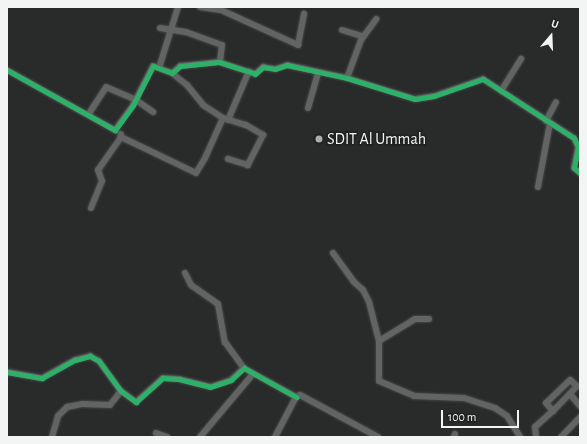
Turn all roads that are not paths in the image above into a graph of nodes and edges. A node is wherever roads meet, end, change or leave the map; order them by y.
1 (178, 7) edge
2 (200, 7) edge
3 (304, 14) dead end
4 (376, 19) dead end
5 (160, 28) dead end
6 (173, 30) junction
7 (342, 30) dead end
8 (362, 36) junction
9 (521, 59) dead end
10 (220, 62) junction
11 (159, 68) junction
12 (7, 70) edge
13 (249, 71) junction
14 (318, 72) junction
15 (172, 73) junction
16 (347, 78) junction
17 (501, 91) junction
18 (136, 100) junction
19 (556, 102) dead end
20 (308, 108) dead end
21 (153, 112) dead end
22 (88, 115) junction
23 (225, 119) junction
24 (548, 122) junction
25 (115, 130) junction
26 (121, 136) junction
27 (228, 159) dead end
28 (580, 173) edge
29 (538, 187) dead end
30 (91, 208) dead end
31 (332, 253) dead end
32 (185, 273) dead end
33 (429, 319) dead end
34 (379, 341) junction
35 (244, 368) junction
36 (7, 372) edge
37 (252, 375) junction
38 (121, 391) junction
39 (570, 394) junction
40 (296, 397) junction
41 (580, 406) edge
42 (553, 411) junction
43 (580, 417) edge
44 (156, 433) dead end
45 (52, 437) edge
46 (167, 437) edge
47 (200, 437) edge
48 (275, 437) edge
49 (378, 437) edge
50 (520, 437) edge
51 (536, 437) edge
52 (561, 437) edge

1 - 6 street
2 - 3 street
4 - 8 street
5 - 6 street
6 - 10 street
6 - 11 street
7 - 8 street
8 - 16 street
9 - 17 street
10 - 13 street
10 - 15 street
11 - 15 street
11 - 18 street
12 - 22 street
13 - 14 street
13 - 23 street
14 - 16 street
14 - 20 street
15 - 23 street
16 - 17 street
17 - 24 street
18 - 21 street
18 - 22 street
18 - 25 street
19 - 24 street
22 - 25 street
23 - 26 street
23 - 27 street
24 - 28 street
24 - 29 street
25 - 26 street
26 - 30 street
31 - 34 street
32 - 35 street
33 - 34 street
34 - 50 street
35 - 37 street
35 - 38 street
36 - 38 street
37 - 40 street
37 - 47 street
38 - 45 street
39 - 41 street
39 - 42 street
39 - 42 street
40 - 48 street
40 - 49 street
42 - 51 street
43 - 52 street
44 - 46 street

